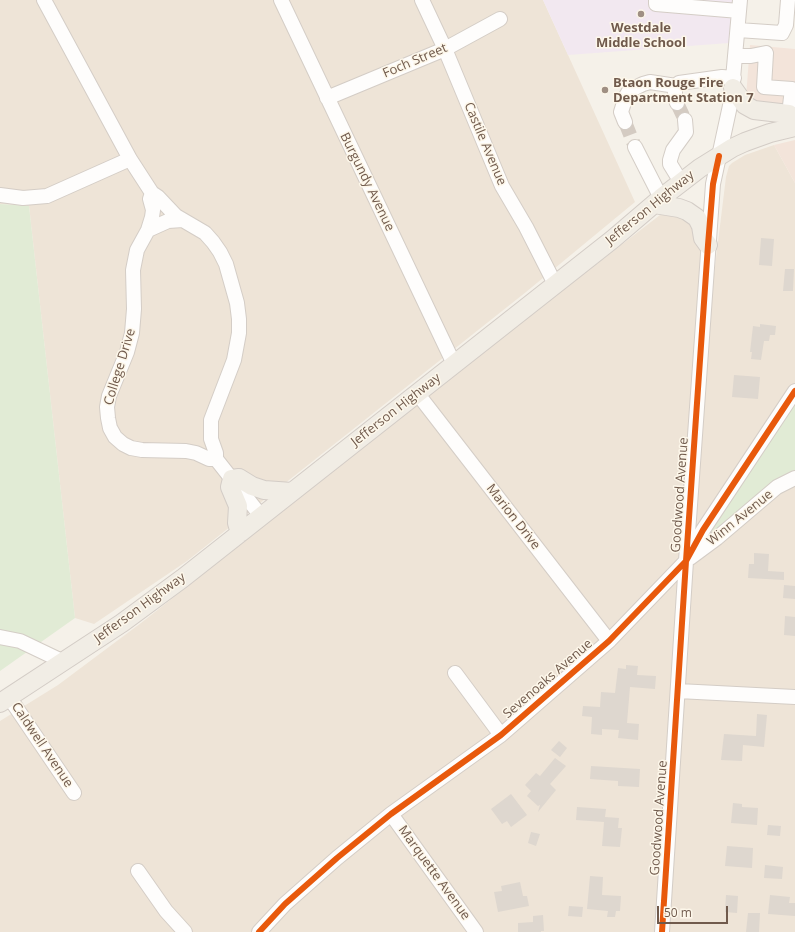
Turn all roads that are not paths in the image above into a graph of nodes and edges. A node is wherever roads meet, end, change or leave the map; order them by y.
1 (44, 0) edge
2 (281, 0) edge
3 (422, 0) edge
4 (656, 0) edge
5 (788, 0) edge
6 (740, 6) edge
7 (500, 19) dead end
8 (738, 30) junction
9 (445, 49) junction
10 (735, 56) junction
11 (733, 83) junction
12 (676, 86) junction
13 (327, 98) junction
14 (677, 103) tunnel mouth
15 (685, 120) tunnel mouth
16 (793, 121) edge
17 (625, 122) tunnel mouth
18 (635, 148) tunnel mouth
19 (719, 156) junction
20 (130, 159) junction
21 (681, 182) junction
22 (152, 193) junction
23 (0, 195) edge
24 (658, 201) junction
25 (183, 220) junction
26 (148, 230) junction
27 (708, 244) junction
28 (555, 284) junction
29 (454, 364) junction
30 (795, 391) edge
31 (417, 393) junction
32 (216, 458) junction
33 (795, 478) edge
34 (232, 480) junction
35 (292, 492) junction
36 (261, 516) junction
37 (240, 533) junction
38 (686, 561) junction
39 (0, 637) edge
40 (609, 641) junction
41 (64, 662) junction
42 (455, 673) dead end
43 (678, 691) junction
44 (795, 697) edge
45 (5, 700) edge
46 (501, 735) junction
47 (74, 793) dead end
48 (391, 814) junction
49 (138, 870) dead end
50 (185, 932) edge
51 (259, 932) edge
52 (476, 932) edge
53 (662, 932) edge

1 - 20 street
2 - 13 street, Burgundy Avenue
3 - 9 street, Castile Avenue
4 - 6 street
5 - 8 street
6 - 8 street, Goodwood Avenue
7 - 9 street, Foch Street
8 - 10 street, Goodwood Avenue
9 - 13 street, Foch Street
9 - 28 street, Castile Avenue
10 - 11 street, Goodwood Avenue
10 - 16 street
11 - 12 street
11 - 16 main road
11 - 19 street, Goodwood Avenue
12 - 14 street
12 - 17 street
13 - 29 street, Burgundy Avenue
15 - 21 street
16 - 19 main road, Jefferson Highway
18 - 24 street
19 - 21 main road, Jefferson Highway
19 - 27 street, Goodwood Avenue
20 - 22 street
20 - 23 street
21 - 24 main road, Jefferson Highway
22 - 25 street
22 - 26 street, College Drive
24 - 27 main road
24 - 28 main road, Jefferson Highway
25 - 26 street
25 - 32 street
26 - 32 street, College Drive
27 - 38 street, Goodwood Avenue
28 - 29 main road, Jefferson Highway
29 - 31 main road, Jefferson Highway
30 - 38 street, Sevenoaks Avenue
31 - 35 main road, Jefferson Highway
31 - 40 street, Marion Drive
32 - 34 street
33 - 38 street, Winn Avenue
34 - 35 main road
34 - 36 street
34 - 37 main road
35 - 36 main road, Jefferson Highway
36 - 37 main road, Jefferson Highway
37 - 41 main road, Jefferson Highway
38 - 40 street, Sevenoaks Avenue
38 - 43 street, Goodwood Avenue
39 - 41 street
40 - 46 street, Sevenoaks Avenue
41 - 45 main road, Jefferson Highway
42 - 46 street
43 - 44 street
43 - 53 street, Goodwood Avenue
45 - 47 street, Caldwell Avenue
46 - 48 street, Sevenoaks Avenue
48 - 51 street, Sevenoaks Avenue
48 - 52 street, Marquette Avenue
49 - 50 street

